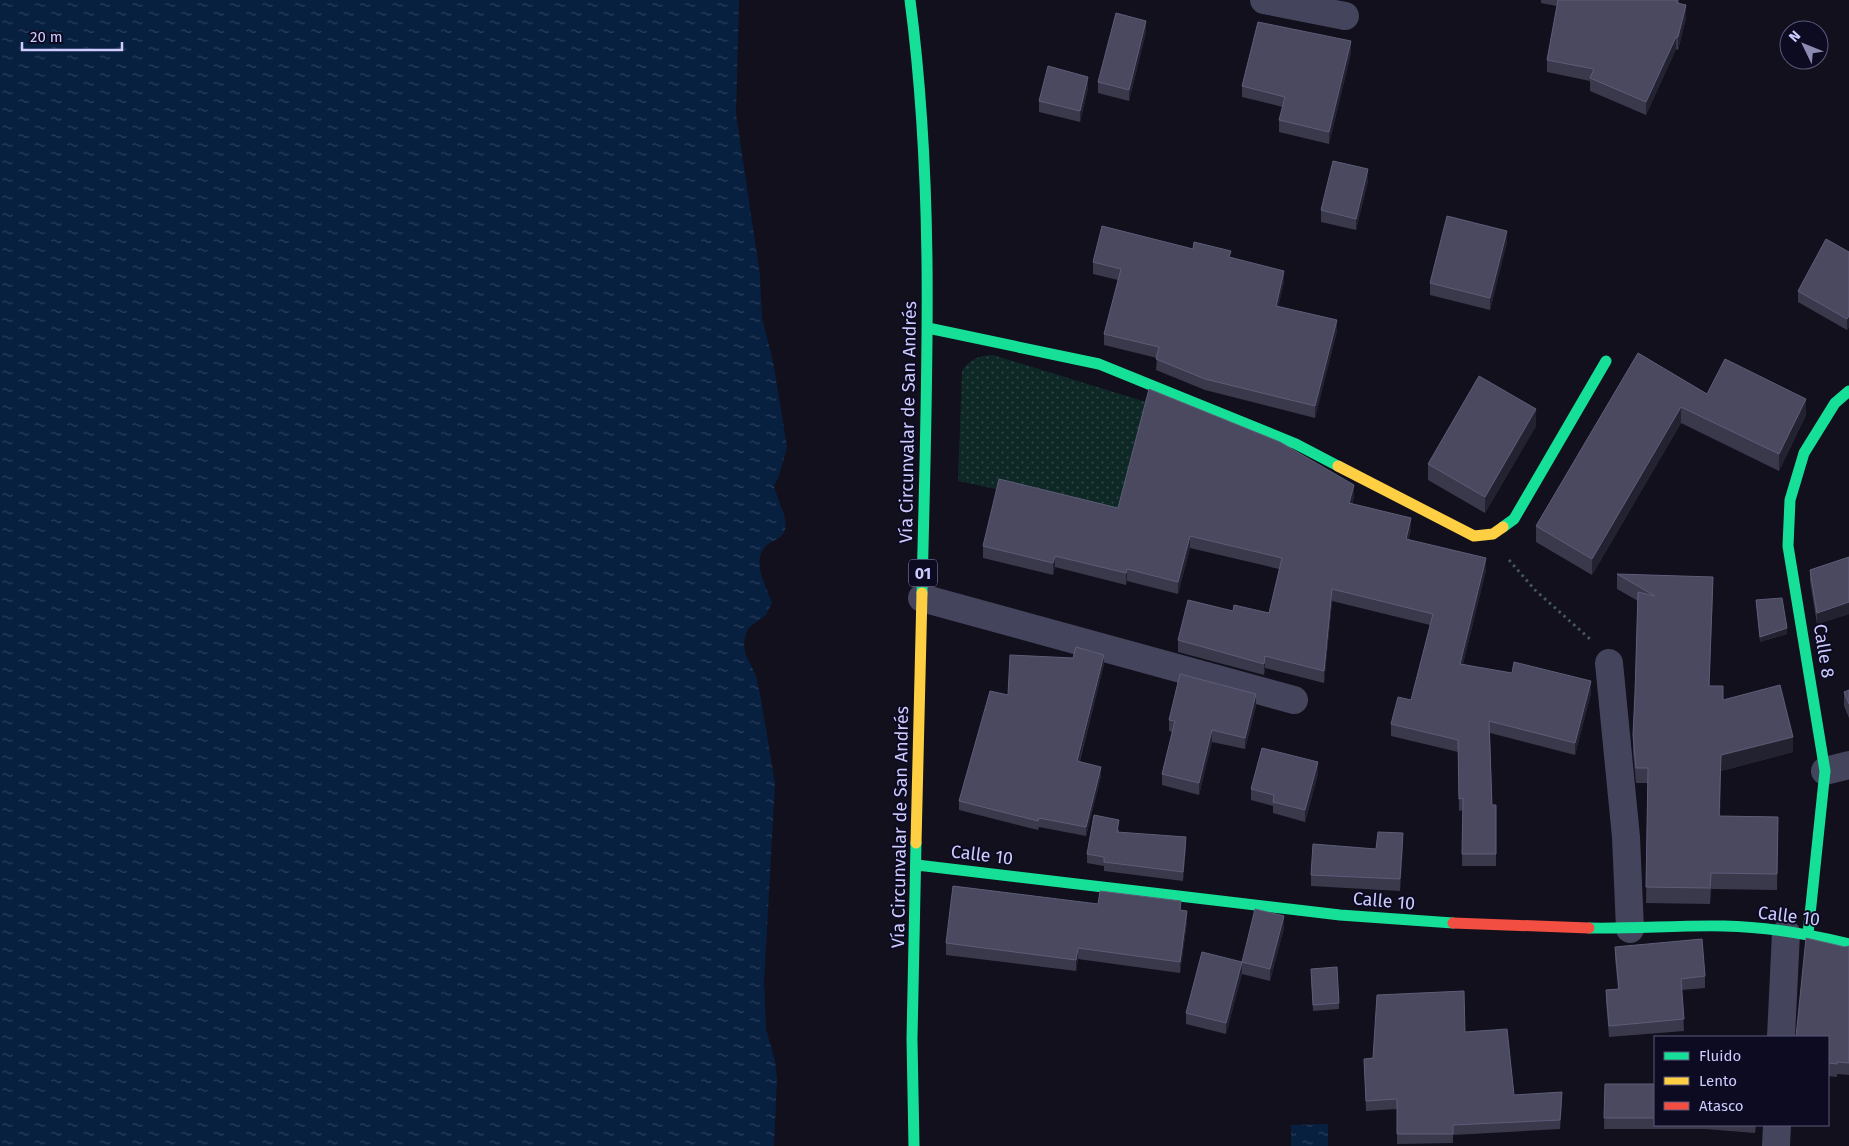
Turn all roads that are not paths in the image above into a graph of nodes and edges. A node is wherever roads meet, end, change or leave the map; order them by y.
1 (1264, 0) edge
2 (915, 1) edge
3 (1345, 16) dead end
4 (928, 328) junction
5 (1606, 361) dead end
6 (1849, 391) edge
7 (922, 598) junction
8 (1609, 662) road end
9 (1294, 700) dead end
10 (1837, 768) edge
11 (917, 865) junction
12 (1630, 929) junction
13 (1797, 933) junction
14 (1849, 944) edge
15 (1781, 1036) edge
16 (1777, 1126) edge
17 (914, 1146) edge
18 (1776, 1146) edge

1 - 3 street
2 - 4 main road, Vía Circunvalar de San Andrés / 01
4 - 5 main road
4 - 7 main road, Vía Circunvalar de San Andrés / 01
6 - 10 main road, Calle 8
7 - 9 street
7 - 11 main road, Vía Circunvalar de San Andrés / 01
8 - 12 street
10 - 13 main road, Calle 8
11 - 12 main road, Calle 10
11 - 17 main road, Vía Circunvalar de San Andrés / 01
12 - 13 main road, Calle 10
13 - 14 main road, Calle 10
13 - 15 street
16 - 18 street

